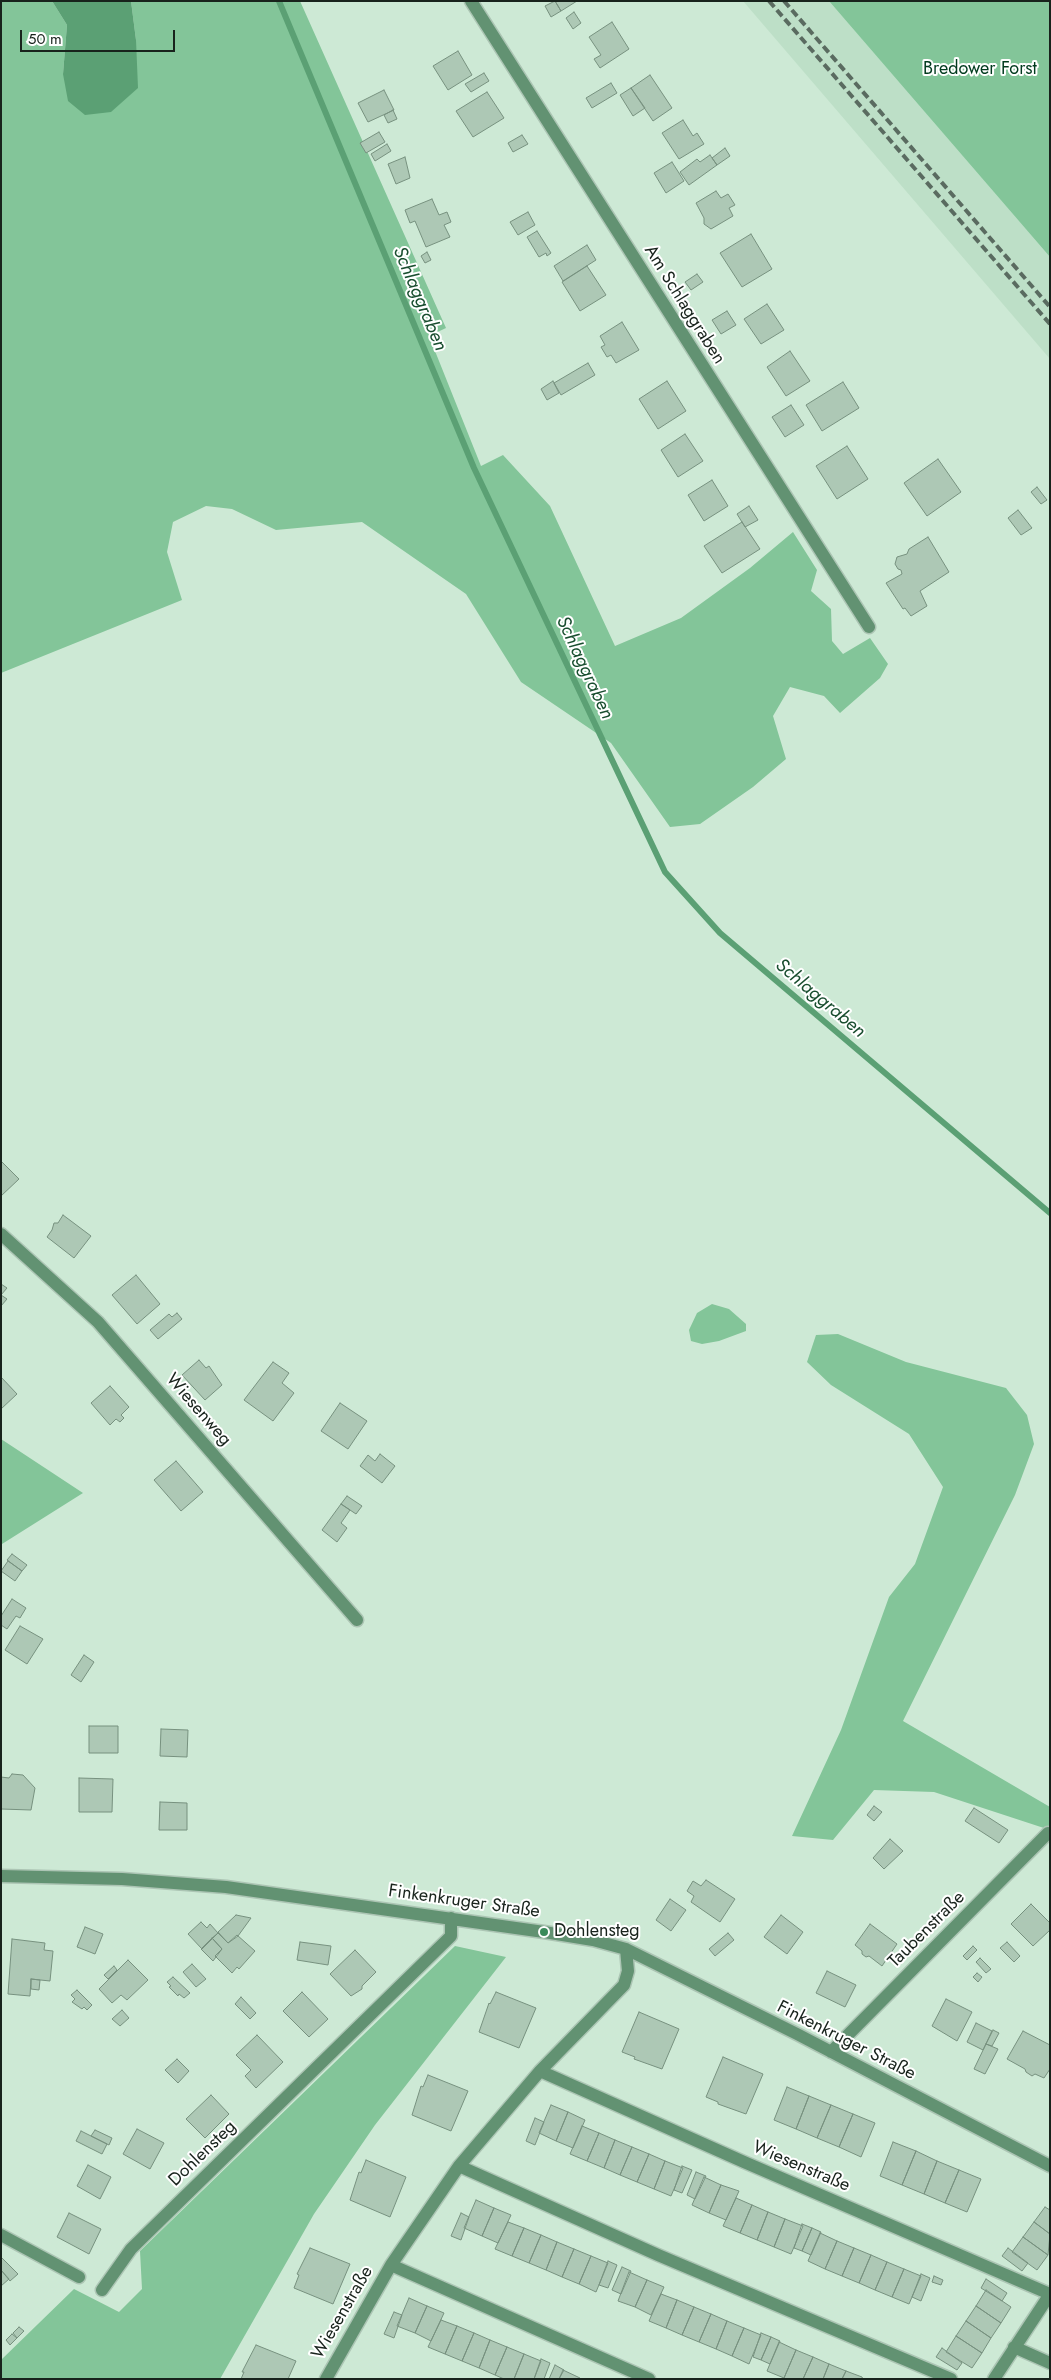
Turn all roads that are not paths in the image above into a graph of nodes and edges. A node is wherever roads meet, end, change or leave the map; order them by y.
1 (471, 1) edge
2 (869, 627) dead end
3 (1, 1234) edge
4 (357, 1620) dead end
5 (1048, 1832) dead end
6 (1, 1876) edge
7 (451, 1918) junction
8 (626, 1949) junction
9 (831, 2052) junction
10 (540, 2071) junction
11 (459, 2166) junction
12 (1050, 2166) edge
13 (1, 2235) edge
14 (391, 2265) junction
15 (79, 2277) dead end
16 (102, 2290) dead end
17 (1050, 2294) edge
18 (1014, 2347) junction
19 (1050, 2363) edge
20 (326, 2379) edge
21 (649, 2379) edge
22 (951, 2379) edge
23 (994, 2379) edge

1 - 2 street, Am Schlaggraben
3 - 4 street, Wiesenweg
5 - 9 street, Taubenstraße
6 - 7 street, Finkenkruger Straße
7 - 8 street, Finkenkruger Straße
7 - 16 street, Dohlensteg
8 - 9 street, Finkenkruger Straße
8 - 10 street, Wiesenstraße
9 - 12 street, Finkenkruger Straße
10 - 11 street, Wiesenstraße
10 - 17 street, Wiesenstraße
11 - 14 street, Wiesenstraße
11 - 22 street
13 - 15 street
14 - 20 street, Wiesenstraße
14 - 21 street, Wiesenstraße
17 - 18 street
18 - 19 street
18 - 23 street

